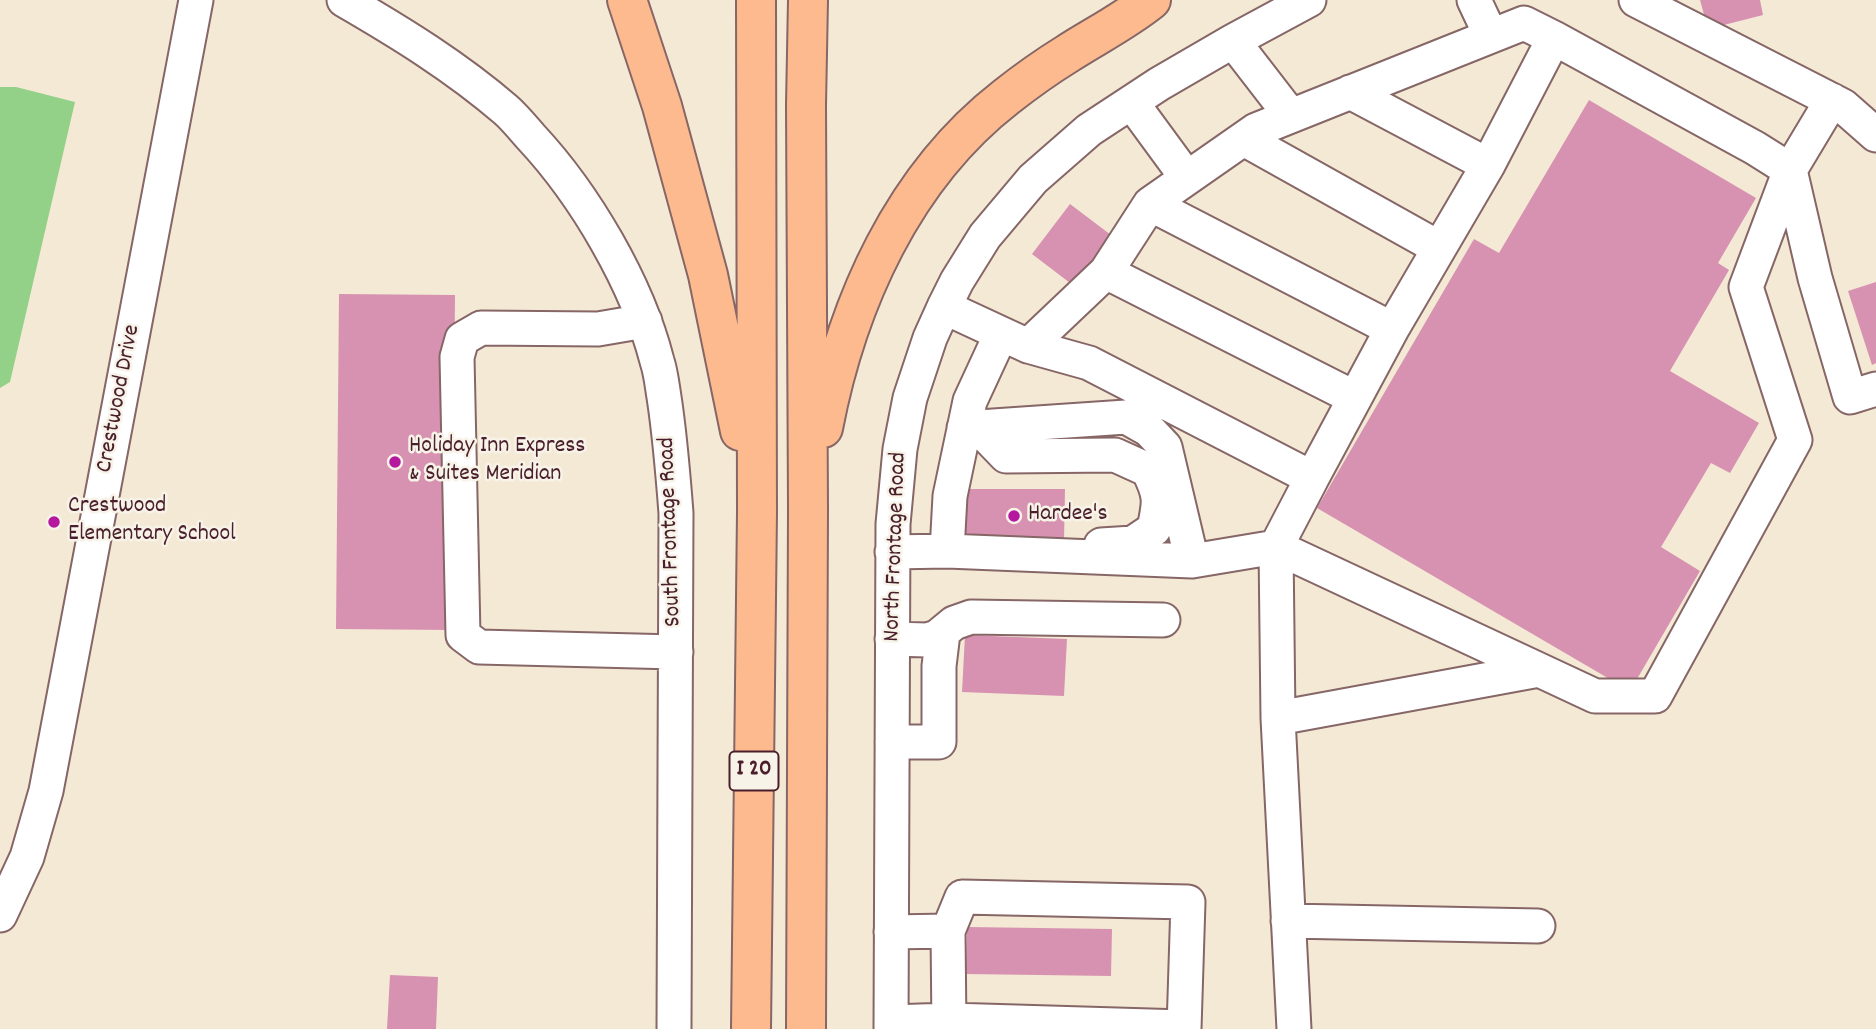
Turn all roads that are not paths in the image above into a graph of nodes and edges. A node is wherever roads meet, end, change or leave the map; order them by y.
1 (197, 0) edge
2 (344, 0) edge
3 (627, 0) edge
4 (757, 0) edge
5 (808, 0) edge
6 (1151, 0) edge
7 (1309, 0) edge
8 (1475, 0) edge
9 (1636, 0) edge
10 (1533, 11) edge
11 (1491, 36) junction
12 (1554, 38) junction
13 (1233, 41) junction
14 (1350, 92) junction
15 (1832, 100) junction
16 (1132, 103) junction
17 (1291, 116) junction
18 (1876, 135) edge
19 (1244, 139) junction
20 (1488, 165) junction
21 (1790, 170) junction
22 (1187, 178) junction
23 (1150, 204) junction
24 (1439, 248) junction
25 (1107, 272) junction
26 (1815, 278) junction
27 (944, 307) junction
28 (645, 321) junction
29 (1392, 329) junction
30 (1015, 340) junction
31 (1876, 371) edge
32 (1876, 389) edge
33 (1355, 397) junction
34 (1155, 415) junction
35 (971, 428) junction
36 (1312, 478) junction
37 (808, 509) junction
38 (757, 512) junction
39 (1276, 547) junction
40 (947, 551) junction
41 (892, 552) junction
42 (1070, 556) junction
43 (1192, 561) junction
44 (1163, 620) dead end
45 (943, 633) junction
46 (892, 639) junction
47 (676, 652) junction
48 (1539, 670) junction
49 (1278, 718) junction
50 (892, 742) junction
51 (0, 915) edge
52 (1288, 921) junction
53 (1538, 926) dead end
54 (948, 931) junction
55 (891, 932) junction
56 (949, 1024) edge
57 (891, 1026) edge
58 (1184, 1028) edge
59 (674, 1029) edge
60 (751, 1029) edge
61 (806, 1029) edge
62 (1294, 1029) edge

1 - 51 street, Crestwood Drive
2 - 28 street, South Frontage Road
3 - 38 highway
4 - 38 highway, I 20
5 - 37 highway, I 20
6 - 37 highway
7 - 13 street, North Frontage Road
8 - 11 street
9 - 15 street
10 - 11 street
10 - 12 street
11 - 14 street
12 - 20 street
12 - 21 street
13 - 16 street, North Frontage Road
13 - 17 street
14 - 17 street
14 - 20 street
15 - 18 street
15 - 21 street
16 - 22 street
16 - 27 street, North Frontage Road
17 - 19 street
19 - 22 street
19 - 24 street
20 - 24 street
21 - 26 street
21 - 48 street
22 - 23 street
23 - 25 street
23 - 29 street
24 - 29 street
25 - 30 street
25 - 33 street
26 - 31 street
26 - 32 street
27 - 30 street
27 - 41 street, North Frontage Road
28 - 47 street, South Frontage Road
28 - 47 street
29 - 33 street
30 - 34 street
30 - 35 street
33 - 36 street
34 - 35 street
34 - 36 street
34 - 43 street
35 - 40 street
35 - 42 street
36 - 39 street
37 - 61 highway, I 20
38 - 60 highway, I 20
39 - 43 street
39 - 48 street
39 - 49 street
40 - 41 street
40 - 42 street
41 - 46 street, North Frontage Road
42 - 43 street
44 - 45 street
45 - 46 street
45 - 50 street
46 - 50 street, North Frontage Road
47 - 59 street, South Frontage Road
48 - 49 street
49 - 52 street
50 - 55 street, North Frontage Road
52 - 53 street
52 - 62 street
54 - 55 street
54 - 56 street
54 - 58 street
55 - 57 street, North Frontage Road
56 - 57 street
56 - 58 street

